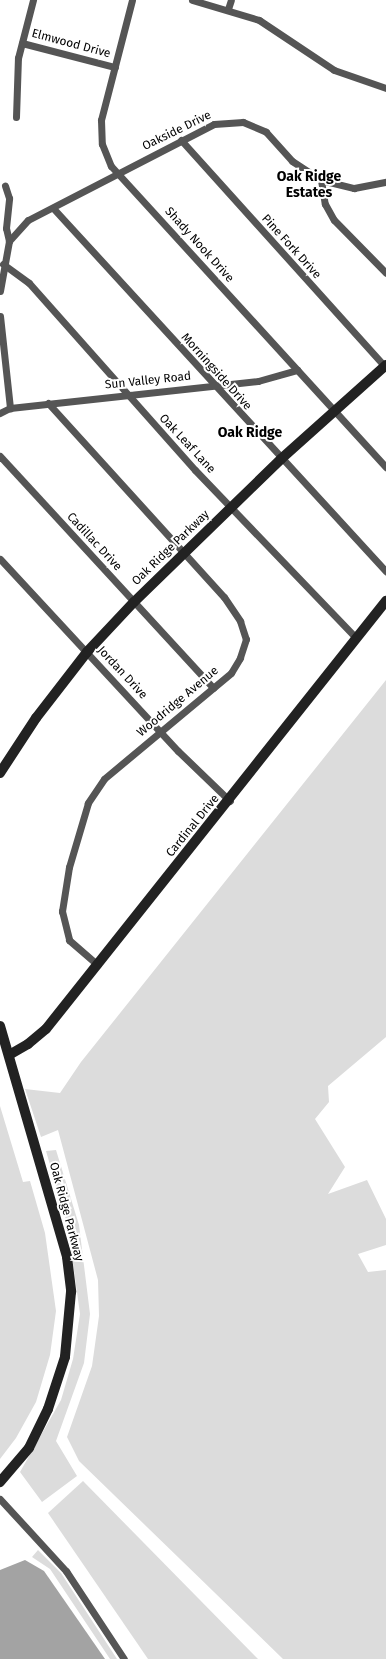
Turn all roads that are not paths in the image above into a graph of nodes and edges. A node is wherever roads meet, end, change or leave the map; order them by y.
1 (33, 0) edge
2 (132, 0) edge
3 (192, 0) edge
4 (231, 0) edge
5 (228, 10) junction
6 (22, 43) junction
7 (115, 67) junction
8 (386, 88) edge
9 (16, 117) dead end
10 (181, 140) junction
11 (118, 173) junction
12 (321, 180) junction
13 (386, 182) edge
14 (5, 186) dead end
15 (52, 208) junction
16 (9, 241) junction
17 (3, 264) junction
18 (386, 273) edge
19 (0, 291) edge
20 (0, 316) edge
21 (386, 366) edge
22 (297, 370) junction
23 (212, 385) junction
24 (127, 395) junction
25 (48, 403) junction
26 (10, 408) junction
27 (335, 411) junction
28 (0, 412) edge
29 (0, 456) edge
30 (281, 459) junction
31 (386, 467) edge
32 (231, 508) junction
33 (183, 553) junction
34 (0, 559) edge
35 (386, 571) edge
36 (386, 601) edge
37 (134, 602) junction
38 (356, 638) junction
39 (87, 652) junction
40 (213, 688) junction
41 (160, 731) junction
42 (0, 773) edge
43 (230, 801) junction
44 (98, 965) junction
45 (0, 1026) edge
46 (9, 1055) junction
47 (0, 1482) edge
48 (0, 1499) edge
49 (124, 1659) edge

1 - 6 street
2 - 7 street, Shady Nook Drive
3 - 5 street
4 - 5 street
5 - 8 street
6 - 7 street, Elmwood Drive
6 - 9 street
7 - 11 street, Shady Nook Drive
10 - 11 street, Oakside Drive
10 - 12 street, Oakside Drive
10 - 21 street, Pine Fork Drive
11 - 15 street, Oakside Drive
11 - 22 street, Shady Nook Drive
12 - 13 street, Oakside Drive
12 - 18 street
14 - 16 street
15 - 16 street, Oakside Drive
15 - 23 street, Morningside Drive
16 - 17 street
17 - 19 street
17 - 24 street, Oak Leaf Lane
20 - 26 street
21 - 27 main road, Oak Ridge Parkway
22 - 23 street, Sun Valley Road
22 - 27 street, Shady Nook Drive
23 - 24 street, Sun Valley Road
23 - 30 street, Morningside Drive
24 - 25 street, Sun Valley Road
24 - 32 street, Oak Leaf Lane
25 - 26 street, Sun Valley Road
25 - 33 street, Woodridge Avenue
26 - 28 street, Sun Valley Road
27 - 30 main road, Oak Ridge Parkway
27 - 31 street, Shady Nook Drive
29 - 37 street, Cadillac Drive
30 - 32 main road, Oak Ridge Parkway
30 - 35 street, Morningside Drive
32 - 33 main road, Oak Ridge Parkway
32 - 38 street, Oak Leaf Lane
33 - 37 main road, Oak Ridge Parkway
33 - 40 street, Woodridge Avenue
34 - 39 street, Jordan Drive
36 - 38 main road, Cardinal Drive
37 - 39 main road, Oak Ridge Parkway
37 - 40 street, Cadillac Drive
38 - 43 main road, Cardinal Drive
39 - 41 street, Jordan Drive
39 - 42 main road, Oak Ridge Parkway
40 - 41 street, Woodridge Avenue
41 - 43 street, Jordan Drive
41 - 44 street, Woodridge Avenue
43 - 44 main road, Cardinal Drive
44 - 46 main road, Cardinal Drive
45 - 46 main road, Oak Ridge Parkway
46 - 47 main road, Oak Ridge Parkway
48 - 49 street

